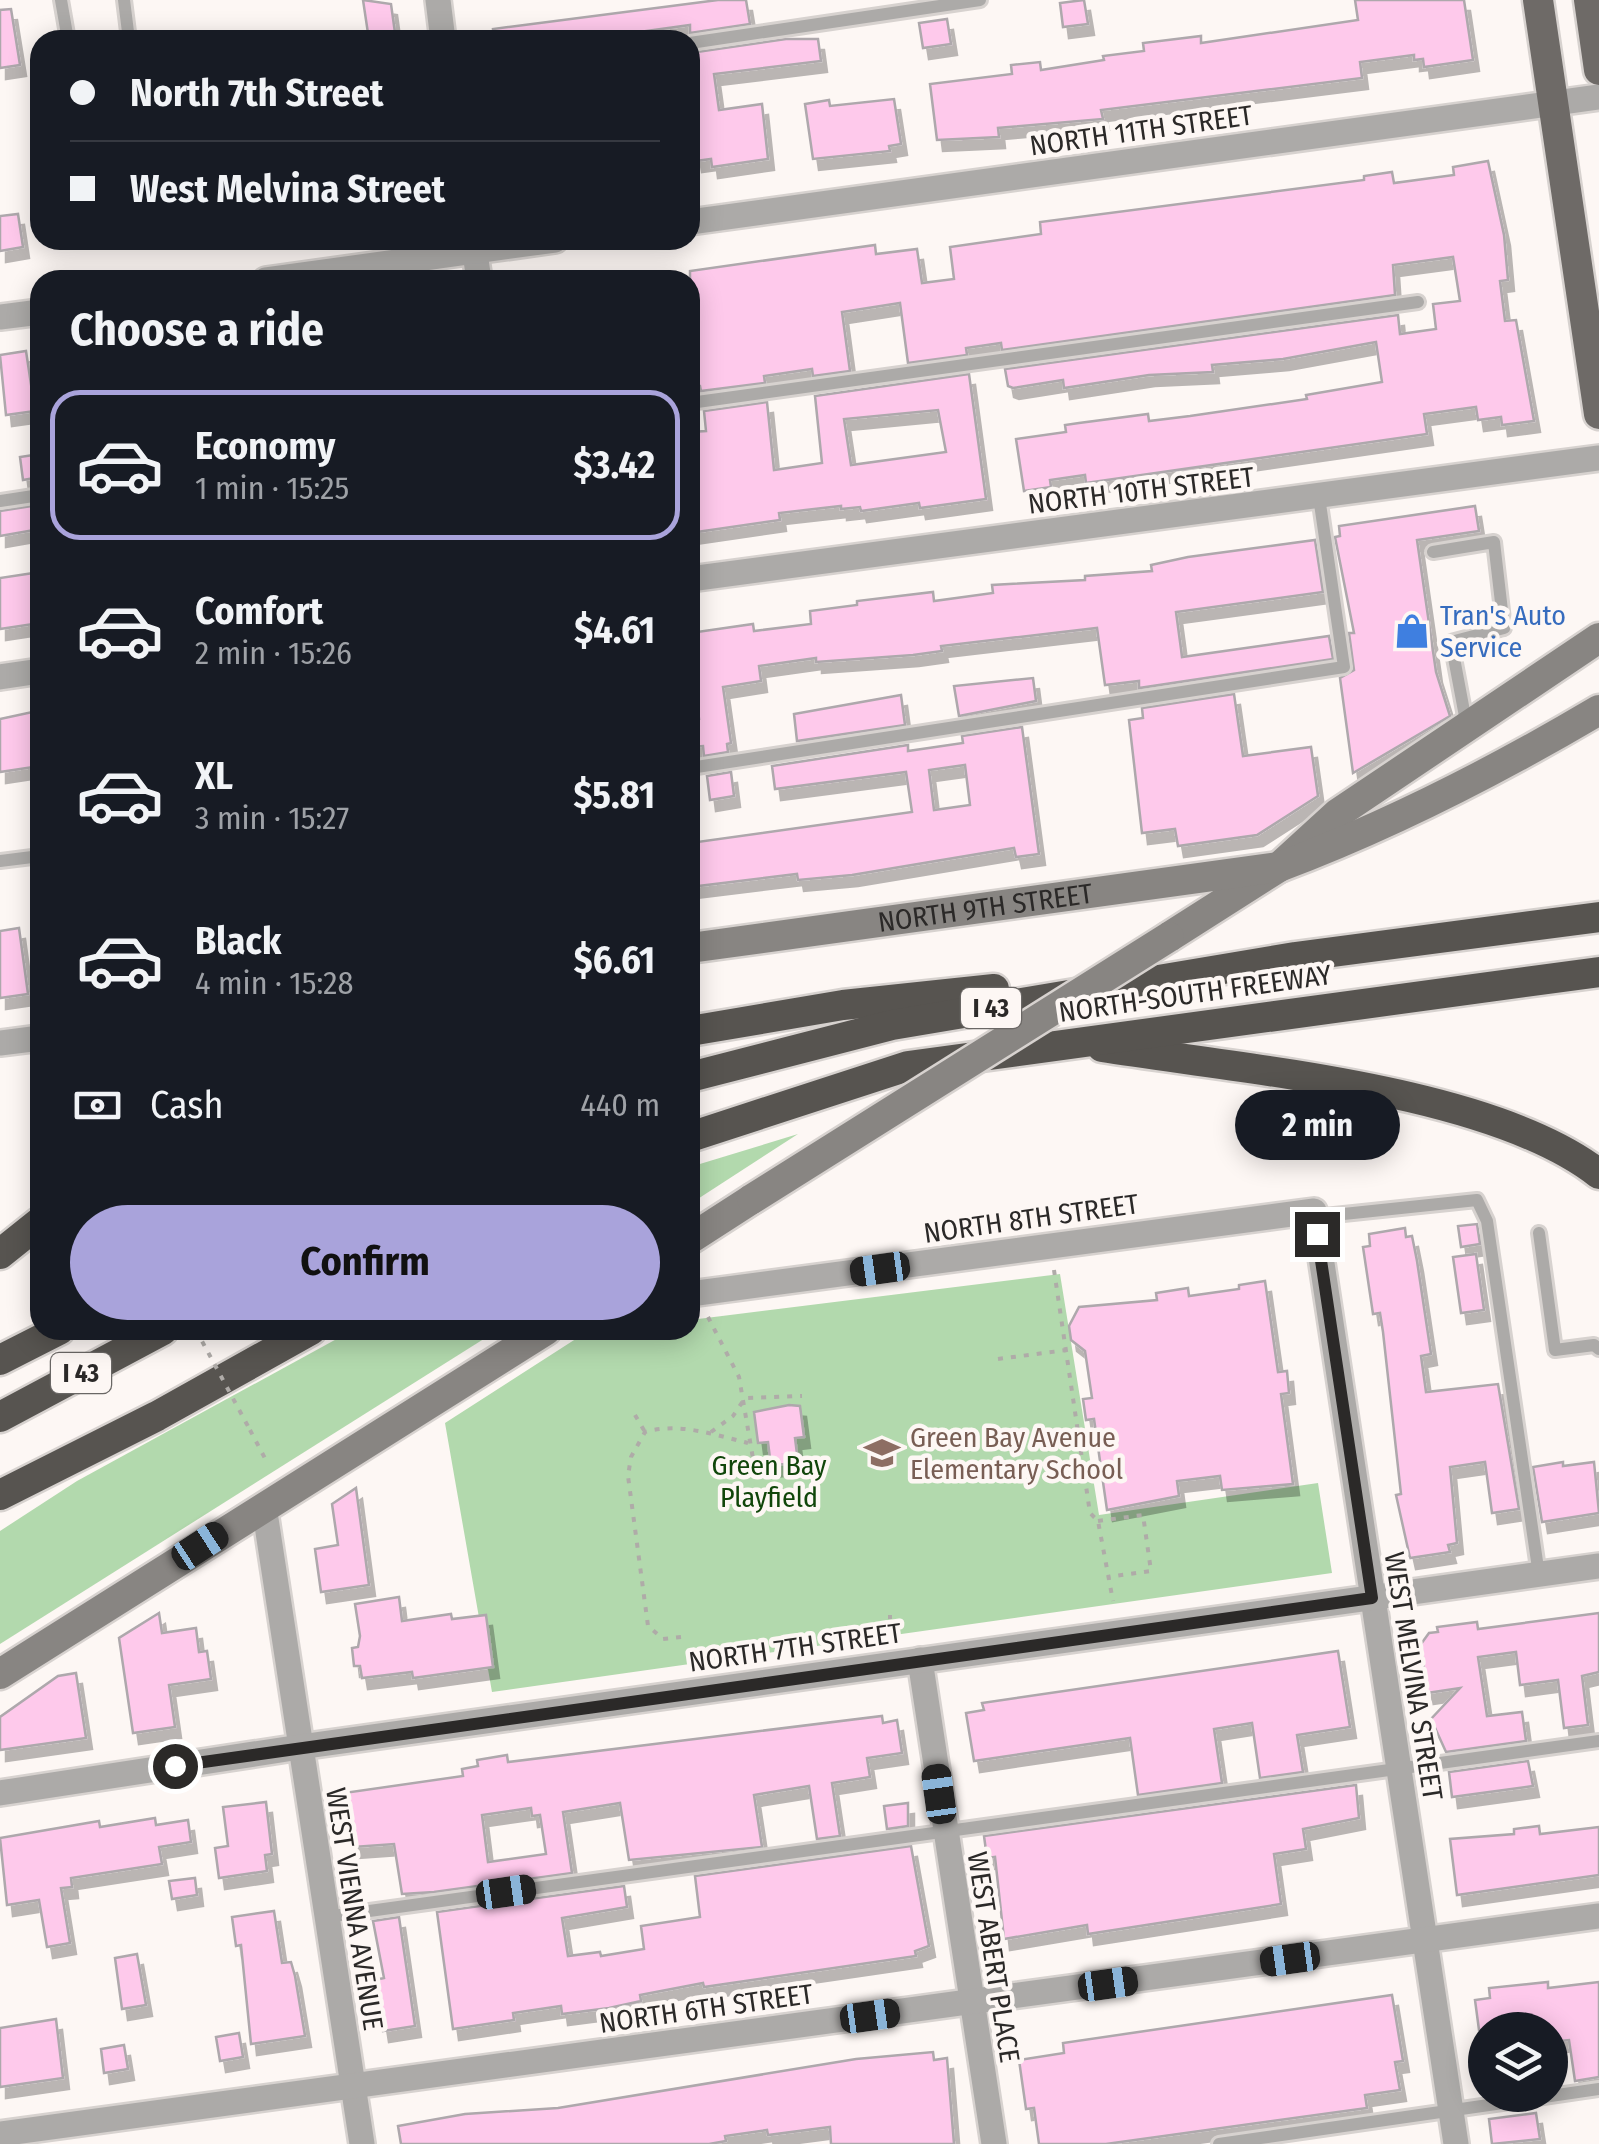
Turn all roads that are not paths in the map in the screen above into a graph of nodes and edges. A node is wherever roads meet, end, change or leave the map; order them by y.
1 (124, 0) edge
2 (438, 0) edge
3 (980, 0) edge
4 (1538, 0) edge
5 (1589, 0) edge
6 (66, 1) edge
7 (67, 30) edge
8 (128, 30) edge
9 (442, 30) edge
10 (700, 41) edge
11 (1599, 70) edge
12 (1599, 97) edge
13 (1553, 104) junction
14 (700, 221) edge
15 (444, 250) edge
16 (325, 270) edge
17 (1418, 302) dead end
18 (30, 313) edge
19 (0, 317) edge
20 (700, 402) edge
21 (1599, 414) edge
22 (1599, 458) edge
23 (30, 497) edge
24 (1319, 497) junction
25 (0, 501) edge
26 (1433, 552) dead end
27 (700, 578) edge
28 (1599, 638) edge
29 (30, 672) edge
30 (0, 676) edge
31 (1599, 710) edge
32 (1468, 730) junction
33 (700, 766) edge
34 (30, 857) edge
35 (0, 861) edge
36 (1279, 868) junction
37 (1599, 917) edge
38 (700, 947) edge
39 (1295, 957) junction
40 (1599, 972) edge
41 (700, 1029) edge
42 (30, 1039) edge
43 (1069, 1042) junction
44 (0, 1043) edge
45 (700, 1074) edge
46 (700, 1134) edge
47 (1599, 1174) edge
48 (1315, 1217) junction
49 (30, 1230) edge
50 (700, 1232) edge
51 (1539, 1232) dead end
52 (0, 1254) edge
53 (700, 1293) edge
54 (39, 1340) edge
55 (144, 1340) edge
56 (292, 1340) edge
57 (530, 1340) edge
58 (1599, 1349) edge
59 (0, 1360) edge
60 (157, 1416) junction
61 (0, 1417) edge
62 (0, 1495) edge
63 (264, 1506) junction
64 (0, 1520) edge
65 (1599, 1566) edge
66 (1539, 1575) junction
67 (1372, 1598) junction
68 (920, 1660) junction
69 (0, 1674) edge
70 (1599, 1741) edge
71 (300, 1747) junction
72 (1397, 1766) junction
73 (0, 1793) edge
74 (944, 1831) junction
75 (326, 1916) junction
76 (1599, 1916) edge
77 (1423, 1941) junction
78 (970, 2002) junction
79 (352, 2087) junction
80 (1599, 2089) edge
81 (1451, 2113) junction
82 (0, 2134) edge
83 (362, 2144) edge
84 (994, 2144) edge
85 (1218, 2144) edge
86 (1456, 2144) edge

1 - 8 lane
2 - 9 street
3 - 10 lane
4 - 13 main road
5 - 11 main road
6 - 7 lane
12 - 13 street, NORTH 11TH STREET
13 - 14 street, NORTH 11TH STREET
13 - 21 main road
15 - 16 street
17 - 20 lane
18 - 19 street
22 - 24 street, NORTH 10TH STREET
23 - 25 lane
24 - 27 street, NORTH 10TH STREET
24 - 33 lane
26 - 32 lane
28 - 32 main road
29 - 30 street
31 - 36 main road
32 - 36 main road
34 - 35 lane
36 - 38 main road, NORTH 9TH STREET
36 - 50 main road, bridge
37 - 39 highway, NORTH-SOUTH FREEWAY / I 43
39 - 41 highway
39 - 45 highway, NORTH-SOUTH FREEWAY / I 43
40 - 43 highway, NORTH-SOUTH FREEWAY / I 43
42 - 44 street
43 - 46 highway, NORTH-SOUTH FREEWAY / I 43
43 - 47 highway
48 - 53 street, NORTH 8TH STREET
48 - 66 lane
48 - 67 street, WEST MELVINA STREET
49 - 52 highway
51 - 58 lane
54 - 59 highway
55 - 61 highway, I 43
56 - 60 highway
57 - 63 main road
60 - 62 highway
60 - 64 highway
63 - 69 main road
63 - 71 street, WEST VIENNA AVENUE
65 - 66 street, NORTH 7TH STREET
66 - 67 street, NORTH 7TH STREET
67 - 68 street, NORTH 7TH STREET
67 - 72 street, WEST MELVINA STREET
68 - 71 street, NORTH 7TH STREET
68 - 74 street, WEST ABERT PLACE
70 - 72 lane
71 - 73 street, NORTH 7TH STREET
71 - 75 street, WEST VIENNA AVENUE
72 - 74 lane
72 - 77 street, WEST MELVINA STREET
74 - 75 lane
74 - 78 street, WEST ABERT PLACE
75 - 79 street, WEST VIENNA AVENUE
76 - 77 street, NORTH 6TH STREET
77 - 78 street, NORTH 6TH STREET
77 - 81 street, WEST MELVINA STREET
78 - 79 street, NORTH 6TH STREET
78 - 84 street, WEST ABERT PLACE
79 - 82 street, NORTH 6TH STREET
79 - 83 street, WEST VIENNA AVENUE
80 - 81 lane
81 - 85 lane
81 - 86 street, WEST MELVINA STREET

